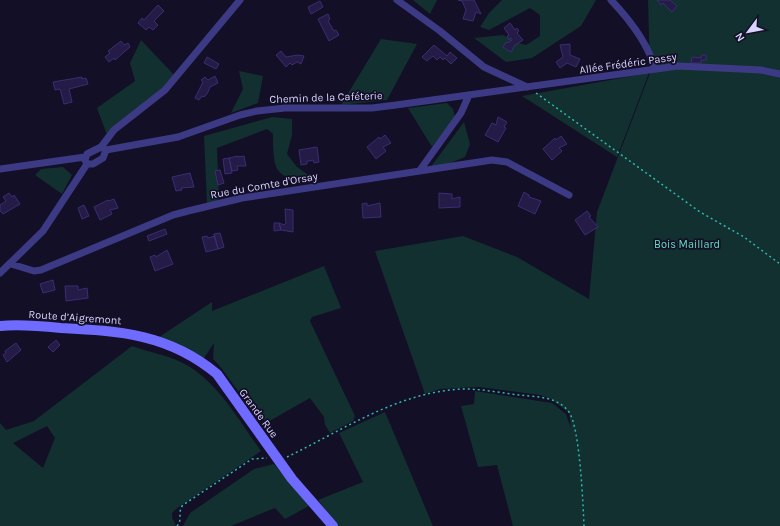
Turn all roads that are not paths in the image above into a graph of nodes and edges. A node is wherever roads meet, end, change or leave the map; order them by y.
1 (240, 0) edge
2 (397, 0) edge
3 (611, 0) edge
4 (655, 69) junction
5 (780, 74) edge
6 (527, 88) junction
7 (469, 95) junction
8 (104, 149) junction
9 (86, 160) junction
10 (0, 169) edge
11 (420, 170) junction
12 (569, 195) dead end
13 (11, 264) junction
14 (0, 274) edge
15 (0, 326) edge
16 (147, 338) joint
17 (333, 526) edge

1 - 8 street
2 - 6 street
3 - 4 street
4 - 5 street, Allée Frédéric Passy
4 - 6 street, Allée Frédéric Passy
6 - 7 street, Chemin de la Caféterie
7 - 8 street, Chemin de la Caféterie
7 - 11 street
8 - 9 street
8 - 9 street
9 - 10 street
9 - 13 street
11 - 12 street, Rue du Comte d'Orsay
11 - 13 street, Rue du Comte d'Orsay
13 - 14 street
15 - 16 street, Route d’Aigremont
16 - 17 street, Grande Rue

